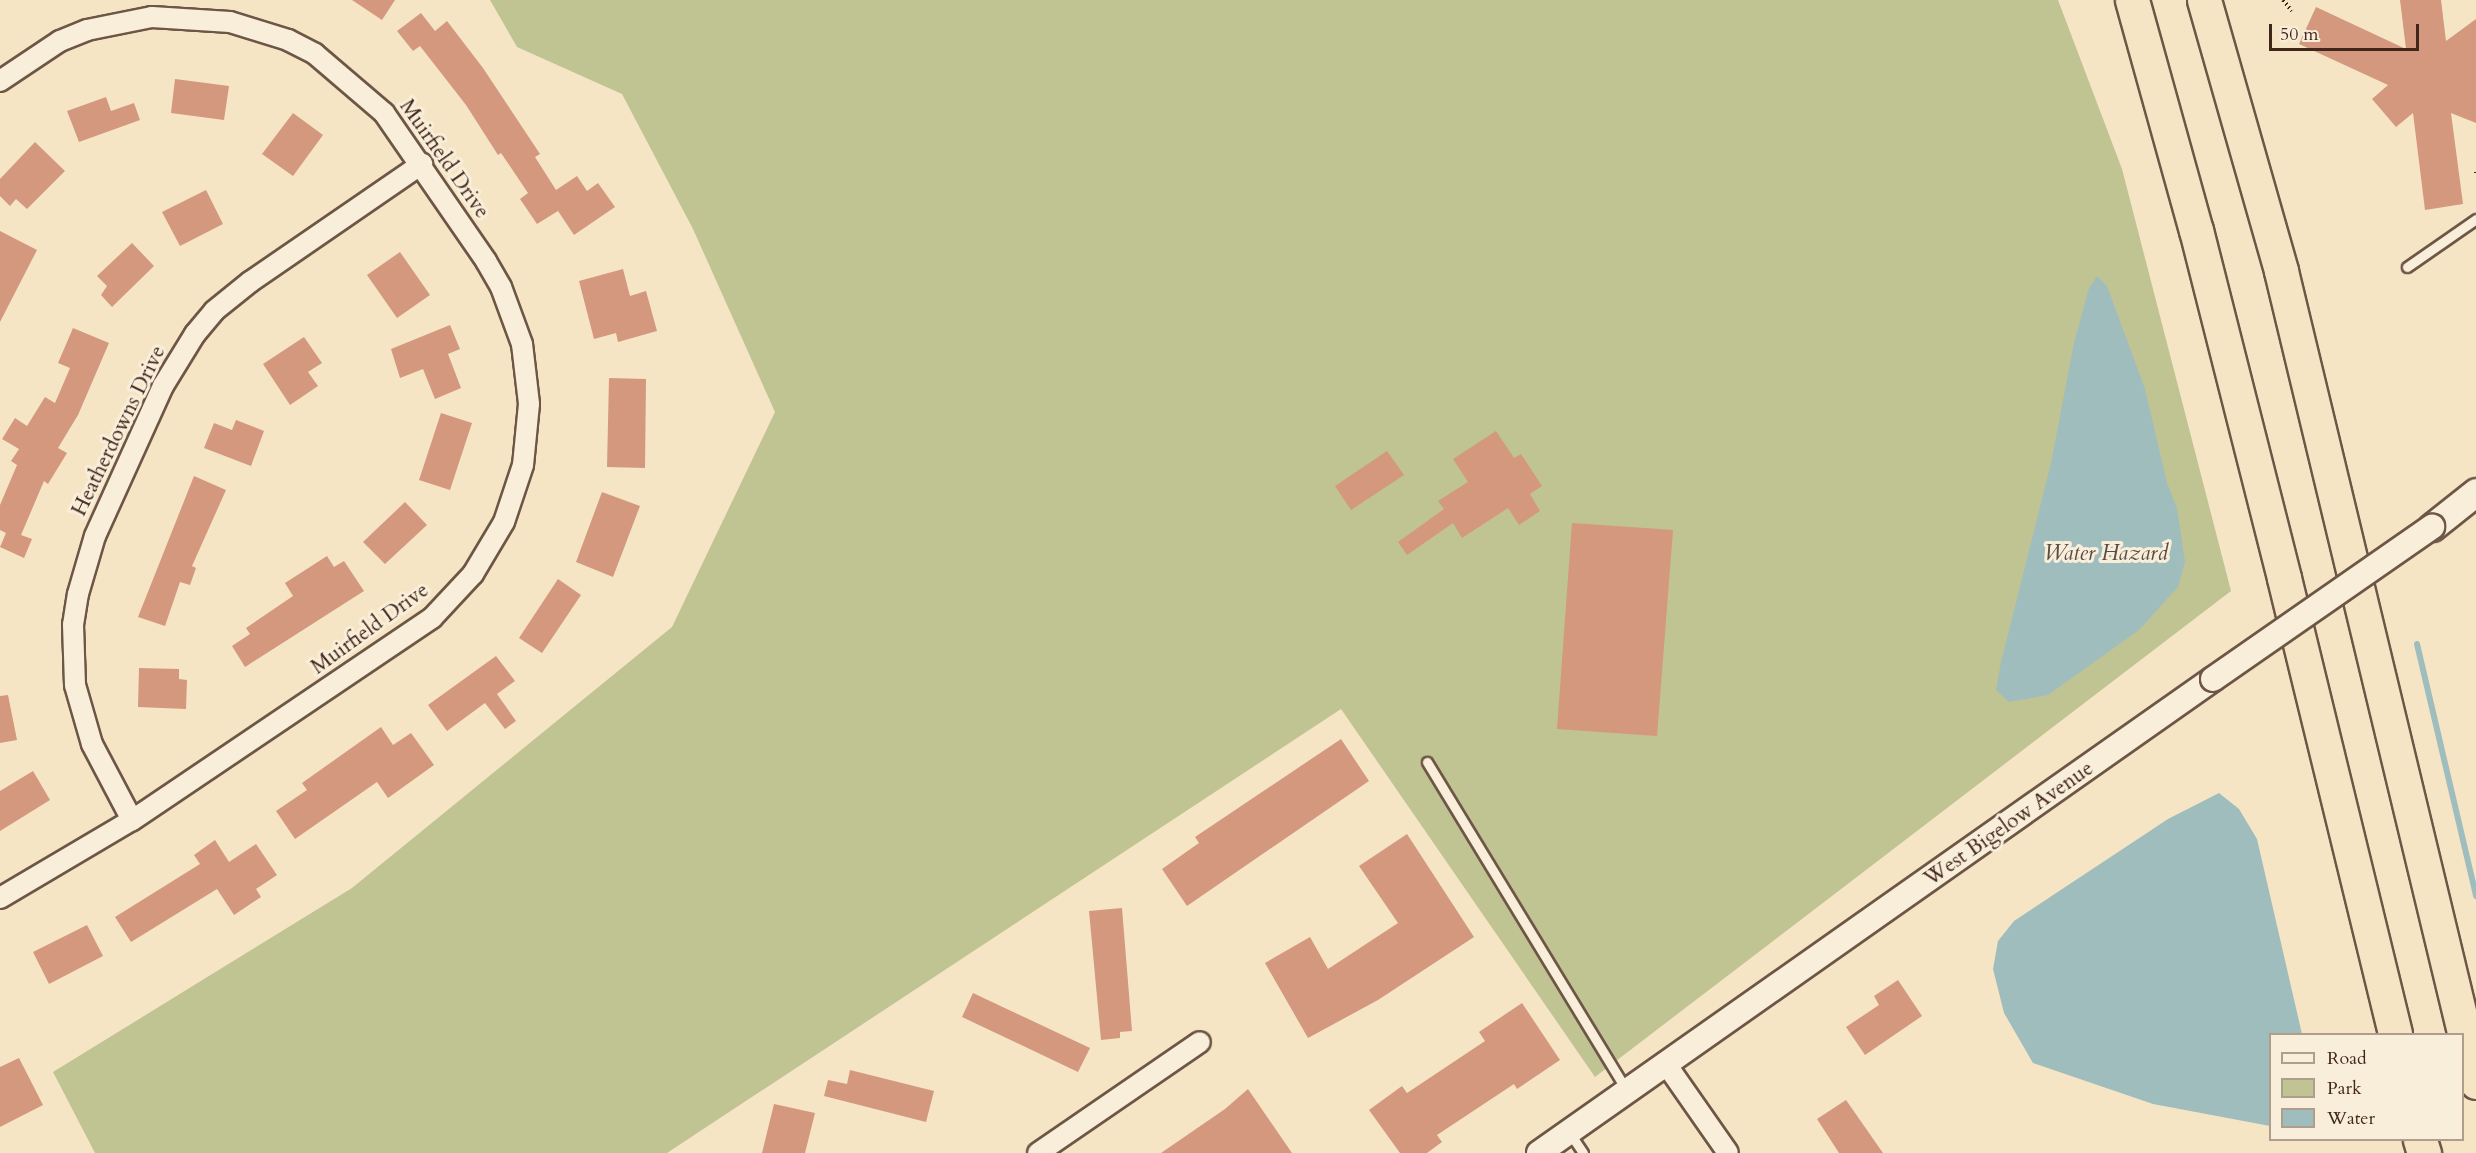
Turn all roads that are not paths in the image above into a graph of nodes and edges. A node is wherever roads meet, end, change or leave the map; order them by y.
1 (2132, 0) edge
2 (2204, 0) edge
3 (151, 8) edge
4 (0, 81) edge
5 (422, 164) junction
6 (2476, 219) edge
7 (2407, 267) dead end
8 (2471, 499) edge
9 (2432, 527) joint
10 (1427, 762) dead end
11 (132, 820) junction
12 (0, 898) edge
13 (2395, 1033) edge
14 (1200, 1042) dead end
15 (1666, 1064) junction
16 (2476, 1082) edge
17 (1628, 1091) junction
18 (1569, 1132) junction
19 (1038, 1153) edge
20 (1539, 1153) edge
21 (1583, 1153) edge
22 (1728, 1153) edge

1 - 13 highway
2 - 16 highway
3 - 4 street, Muirfield Drive
3 - 5 street, Muirfield Drive
5 - 11 street, Heatherdowns Drive
5 - 11 street, Muirfield Drive
6 - 7 lane
8 - 9 main road, West Bigelow Avenue
9 - 15 street, West Bigelow Avenue, bridge
10 - 17 lane
11 - 12 street, Muirfield Drive
14 - 19 street
15 - 17 street, West Bigelow Avenue
15 - 22 street
17 - 18 street, West Bigelow Avenue
18 - 20 street, West Bigelow Avenue
18 - 21 lane

